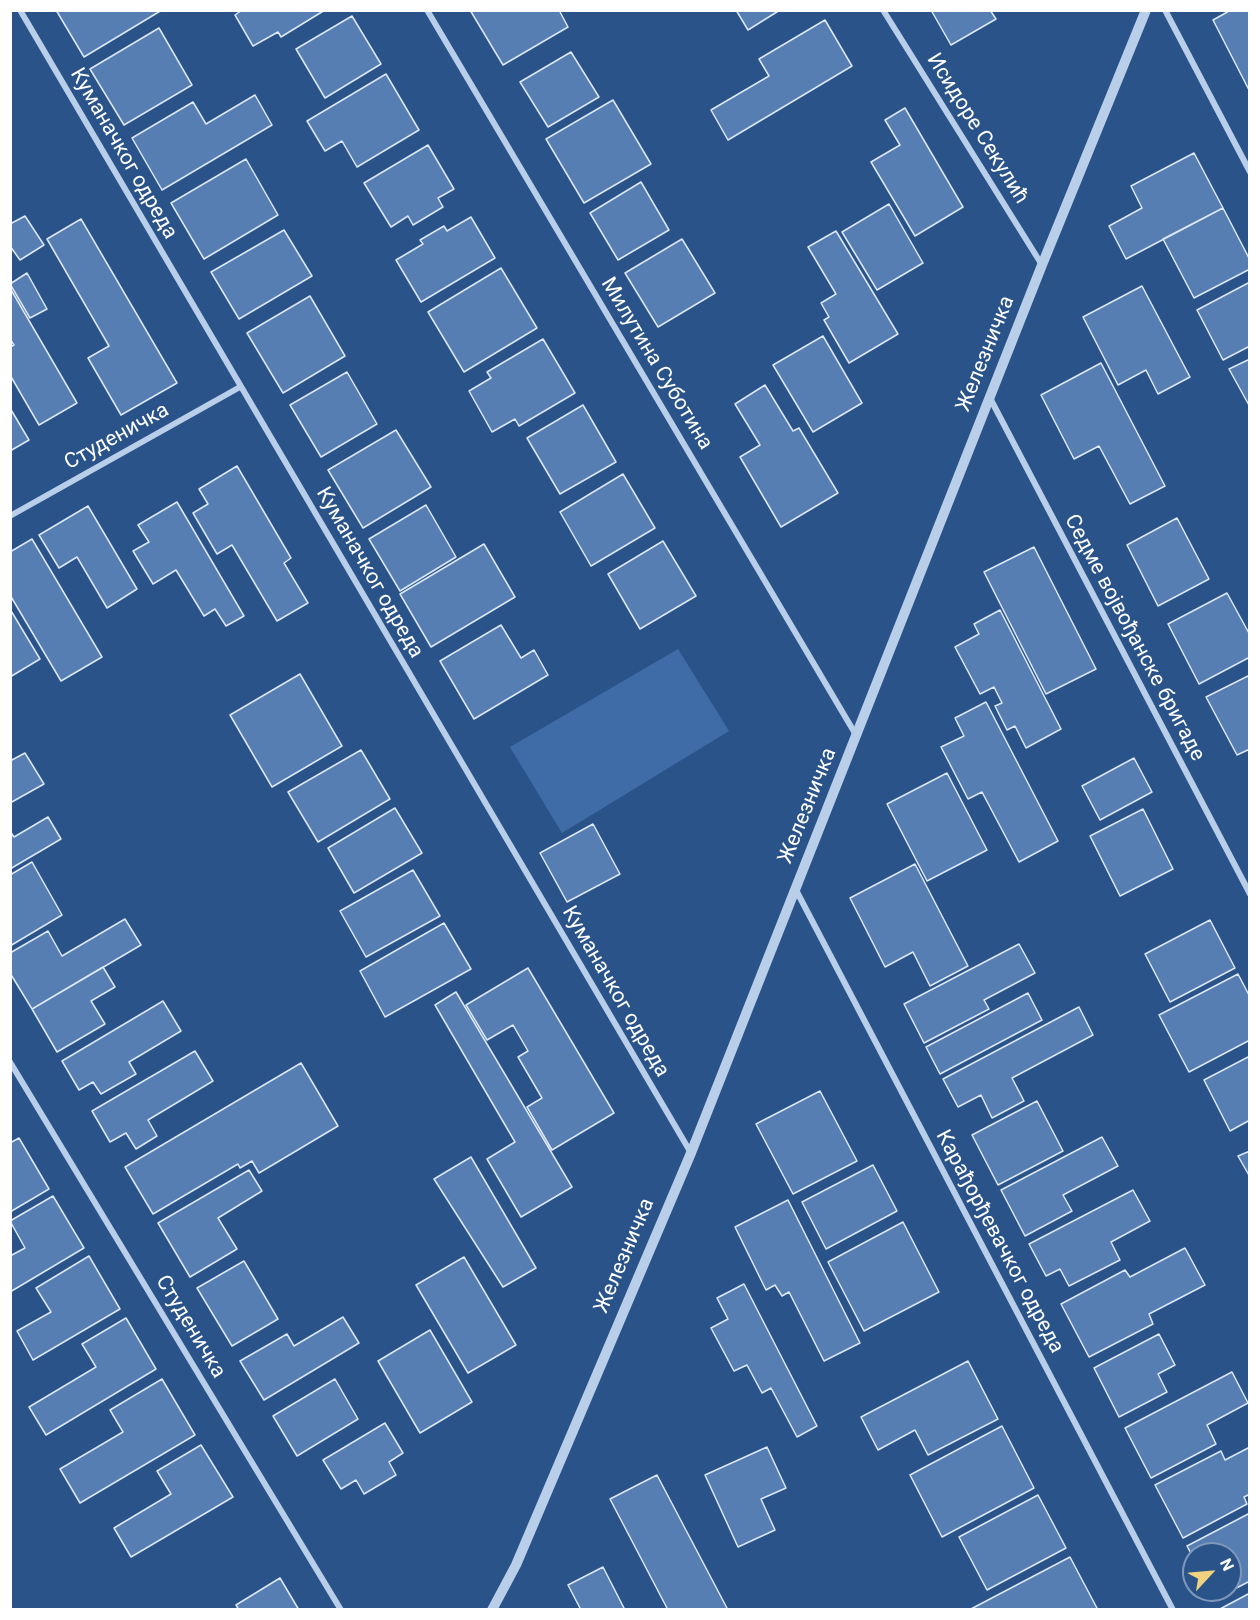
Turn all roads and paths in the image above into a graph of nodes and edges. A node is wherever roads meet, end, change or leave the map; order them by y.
1 (20, 10) edge
2 (427, 10) edge
3 (883, 10) edge
4 (1146, 10) edge
5 (1165, 10) edge
6 (1250, 172) edge
7 (1042, 265) junction
8 (240, 387) junction
9 (990, 397) junction
10 (10, 516) edge
11 (857, 735) junction
12 (796, 889) junction
13 (1250, 894) edge
14 (10, 1062) edge
15 (691, 1153) junction
16 (341, 1610) edge
17 (492, 1610) edge
18 (1173, 1610) edge

1 - 8 street, Куманачког одреда
2 - 11 street, Милутина Суботина
3 - 7 street, Исидоре Секулић
4 - 7 street, Железничка
5 - 6 street
7 - 9 street, Железничка
8 - 10 street, Студеничка
8 - 15 street, Куманачког одреда
9 - 11 street, Железничка
9 - 13 street, Седме војвођанске бригаде
11 - 12 street, Железничка
12 - 15 street, Железничка
12 - 18 street, Карађорђевачког одреда
14 - 16 street, Студеничка
15 - 17 street, Железничка

